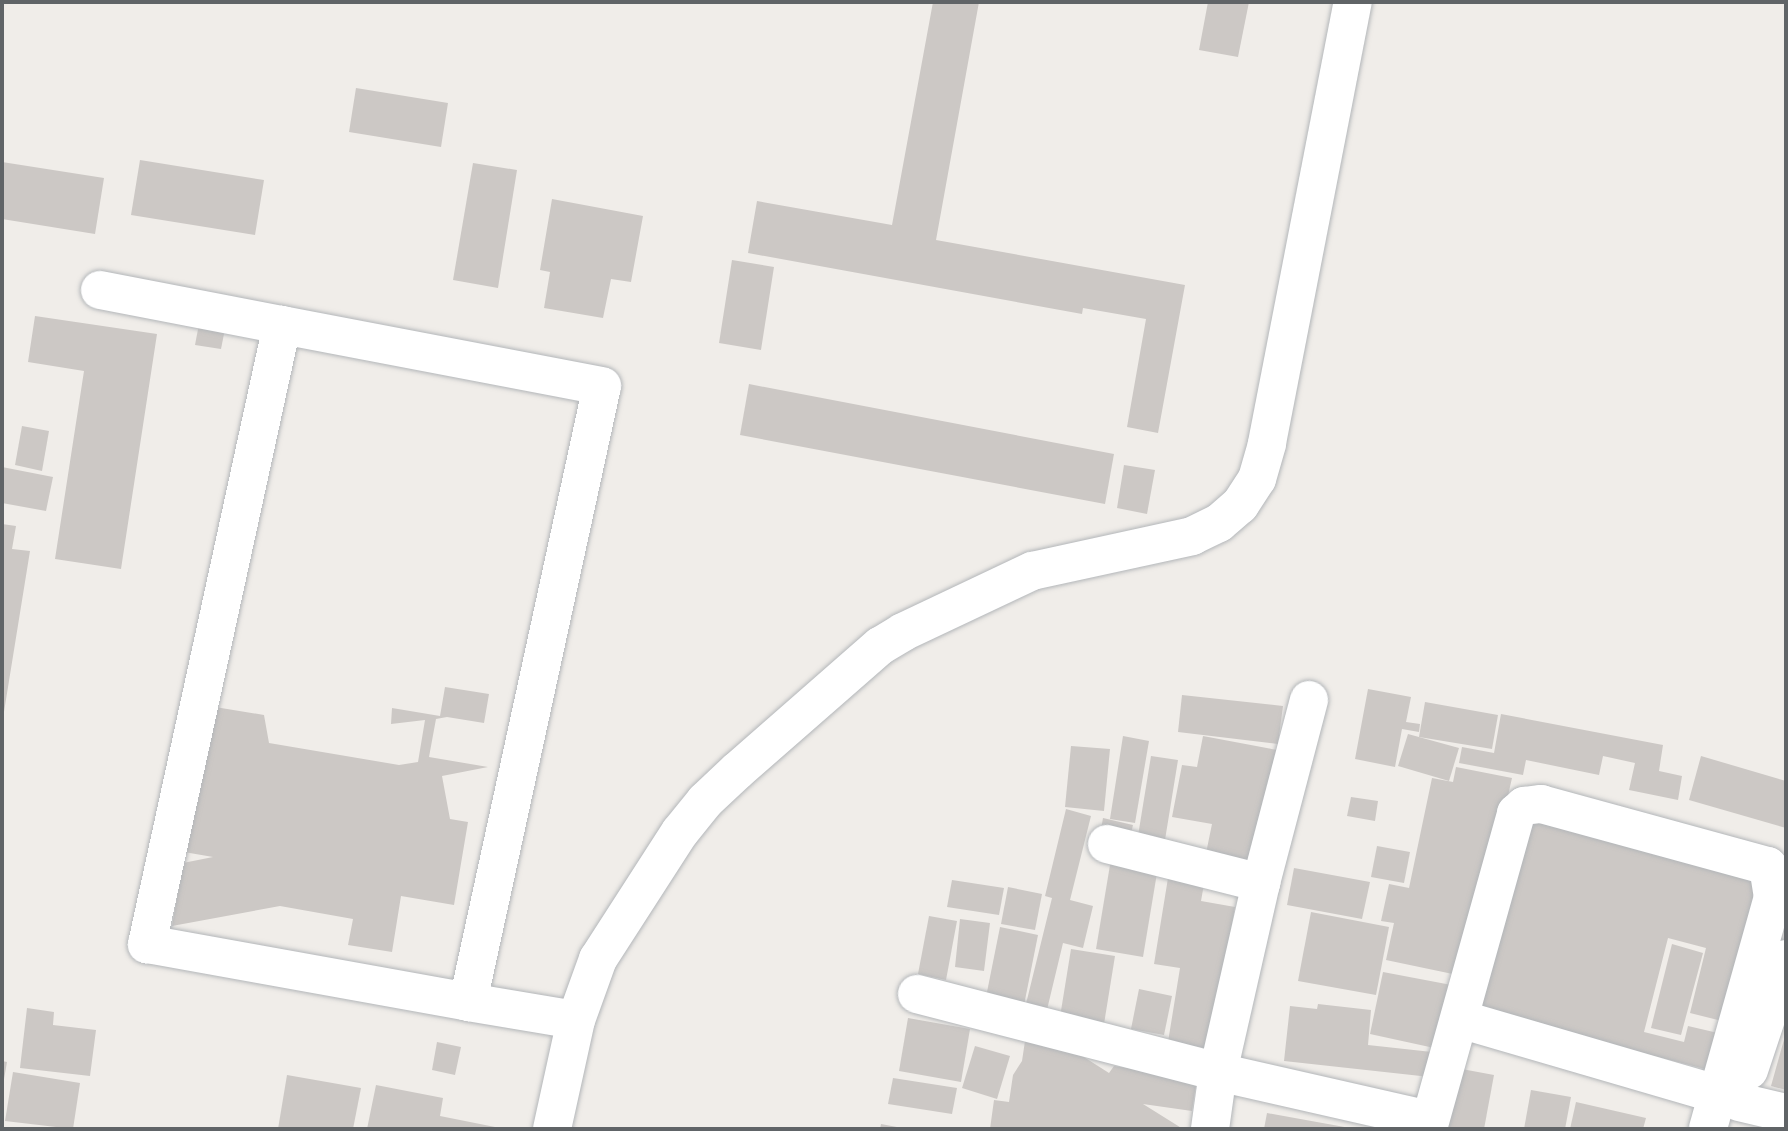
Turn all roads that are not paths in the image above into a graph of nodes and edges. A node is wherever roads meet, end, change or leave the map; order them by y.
1 (1353, 2) edge
2 (100, 290) dead end
3 (282, 325) junction
4 (1309, 700) dead end
5 (1107, 844) dead end
6 (1261, 883) junction
7 (1786, 959) edge
8 (917, 994) dead end
9 (468, 1002) junction
10 (1460, 1019) junction
11 (576, 1020) junction
12 (1218, 1072) junction
13 (1724, 1114) edge
14 (1786, 1114) edge
15 (1429, 1125) edge
16 (552, 1129) edge
17 (1210, 1129) edge

1 - 11 street
2 - 3 street
3 - 9 street
3 - 9 street
4 - 6 street
5 - 6 street
6 - 12 street
7 - 13 street
8 - 12 street
9 - 11 street
10 - 13 street
10 - 13 street
10 - 15 street
11 - 16 street
12 - 15 street
12 - 17 street
13 - 14 street

